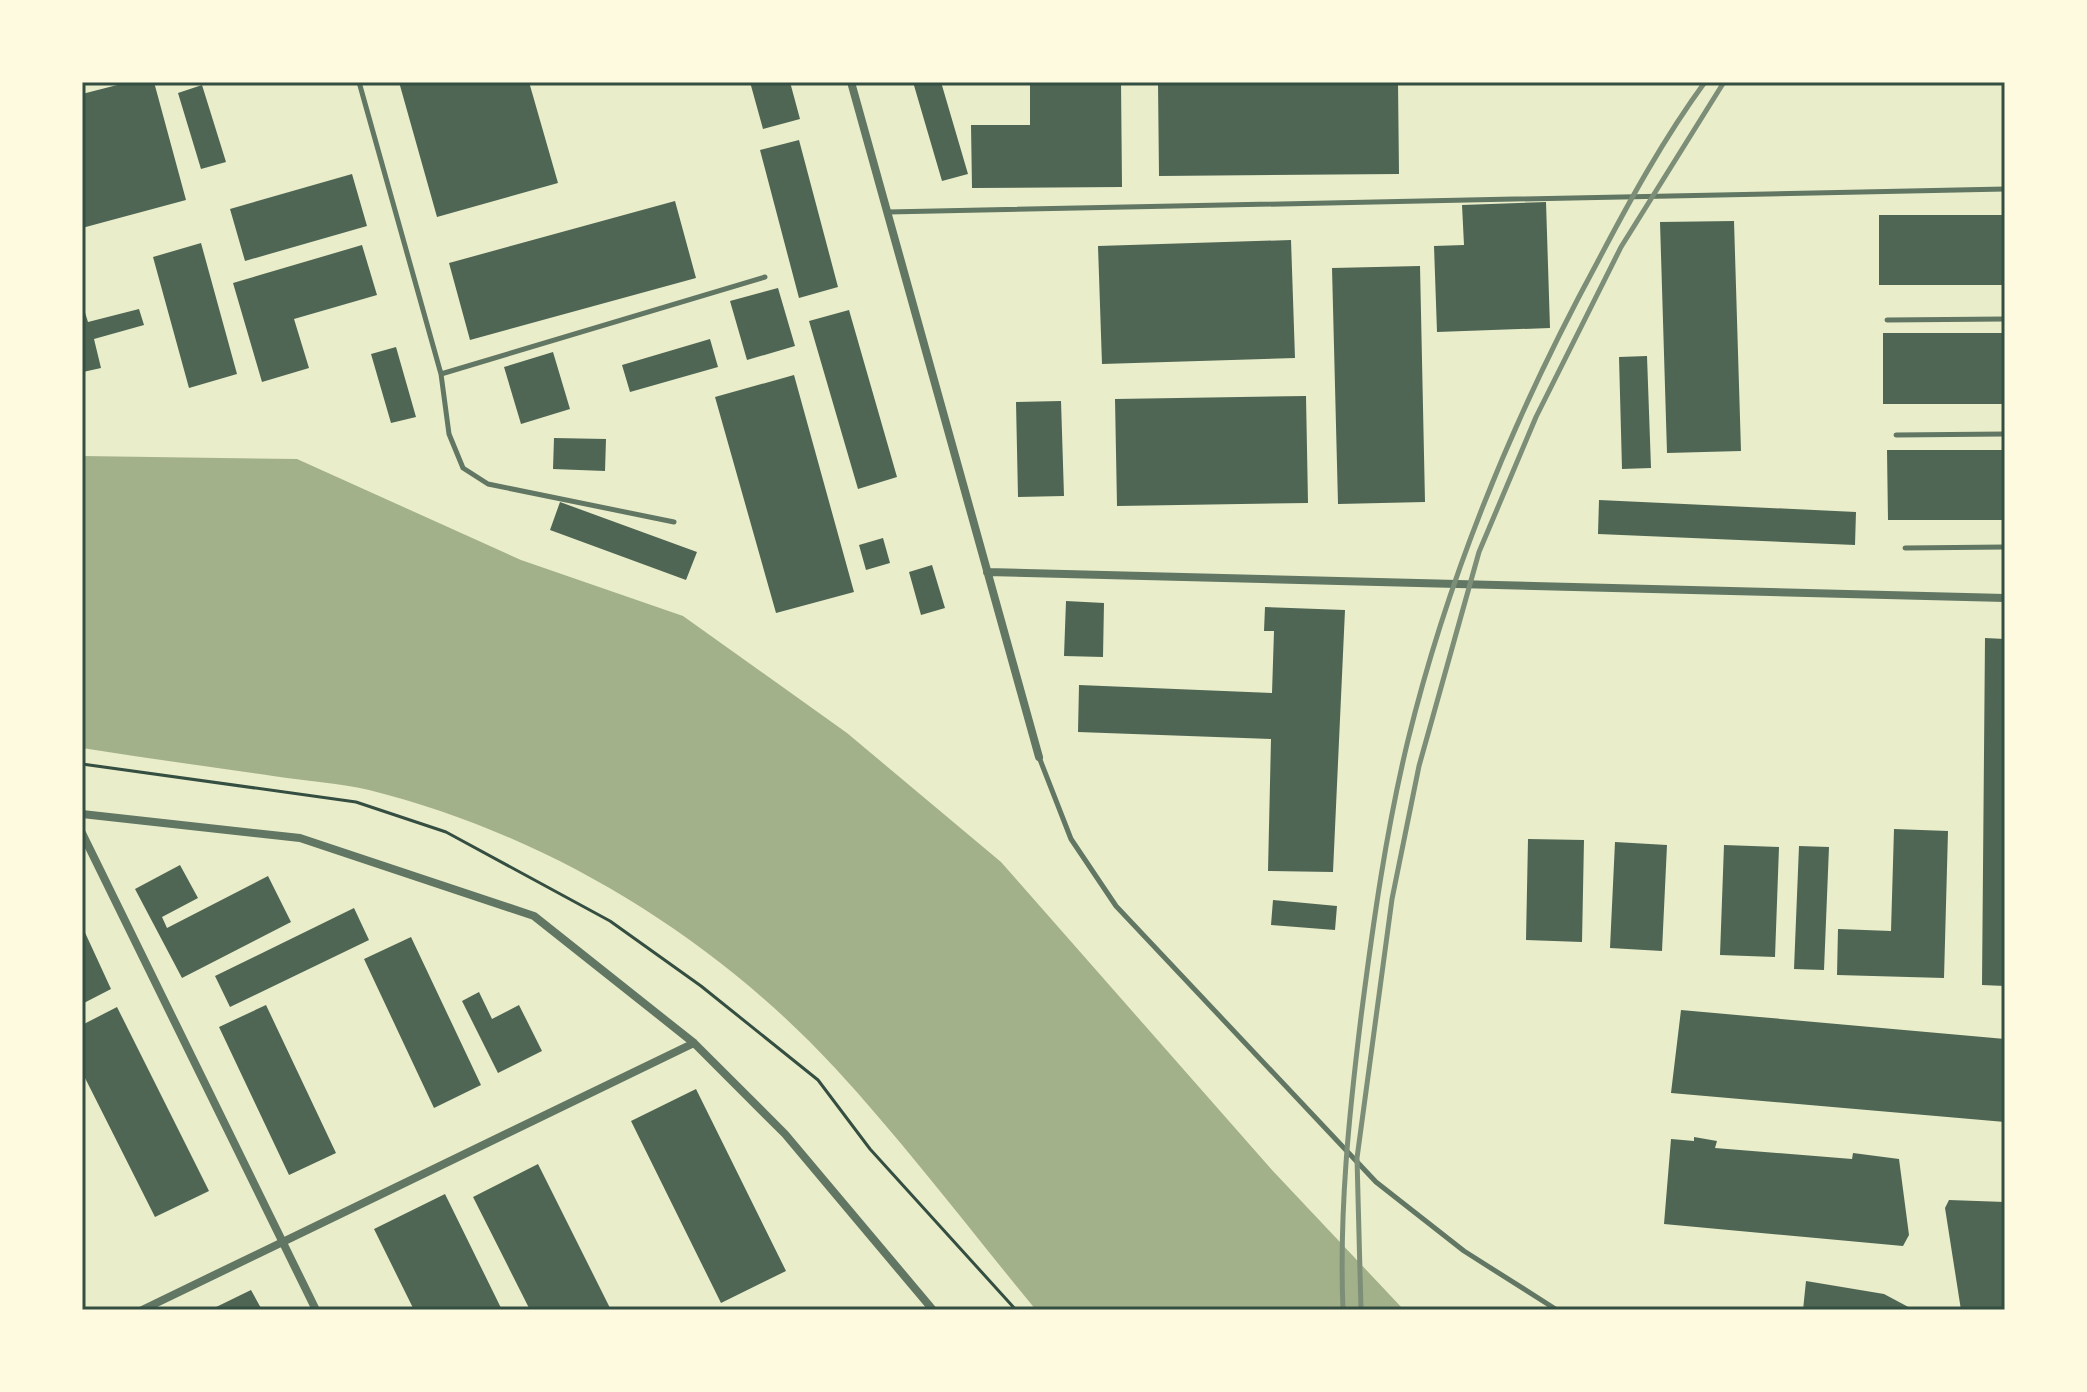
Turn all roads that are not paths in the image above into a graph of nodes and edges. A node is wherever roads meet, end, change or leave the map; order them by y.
1 (359, 82) edge
2 (851, 82) edge
3 (2005, 189) edge
4 (887, 212) junction
5 (765, 277) dead end
6 (2005, 319) edge
7 (1887, 320) dead end
8 (441, 374) junction
9 (2005, 434) edge
10 (1896, 435) dead end
11 (674, 522) dead end
12 (2005, 547) edge
13 (1905, 548) dead end
14 (987, 572) junction
15 (2005, 598) edge
16 (1039, 757) joint
17 (82, 814) edge
18 (82, 833) edge
19 (694, 1043) junction
20 (282, 1242) junction
21 (142, 1310) edge
22 (316, 1310) edge
23 (933, 1310) edge
24 (1557, 1310) edge

1 - 8 lane
2 - 4 street
3 - 4 lane
4 - 14 street
5 - 8 lane
6 - 7 lane
8 - 11 lane
9 - 10 lane
12 - 13 lane
14 - 15 street
14 - 16 street
16 - 24 lane
17 - 19 street
18 - 20 street
19 - 20 street
19 - 23 street
20 - 21 street
20 - 22 street

